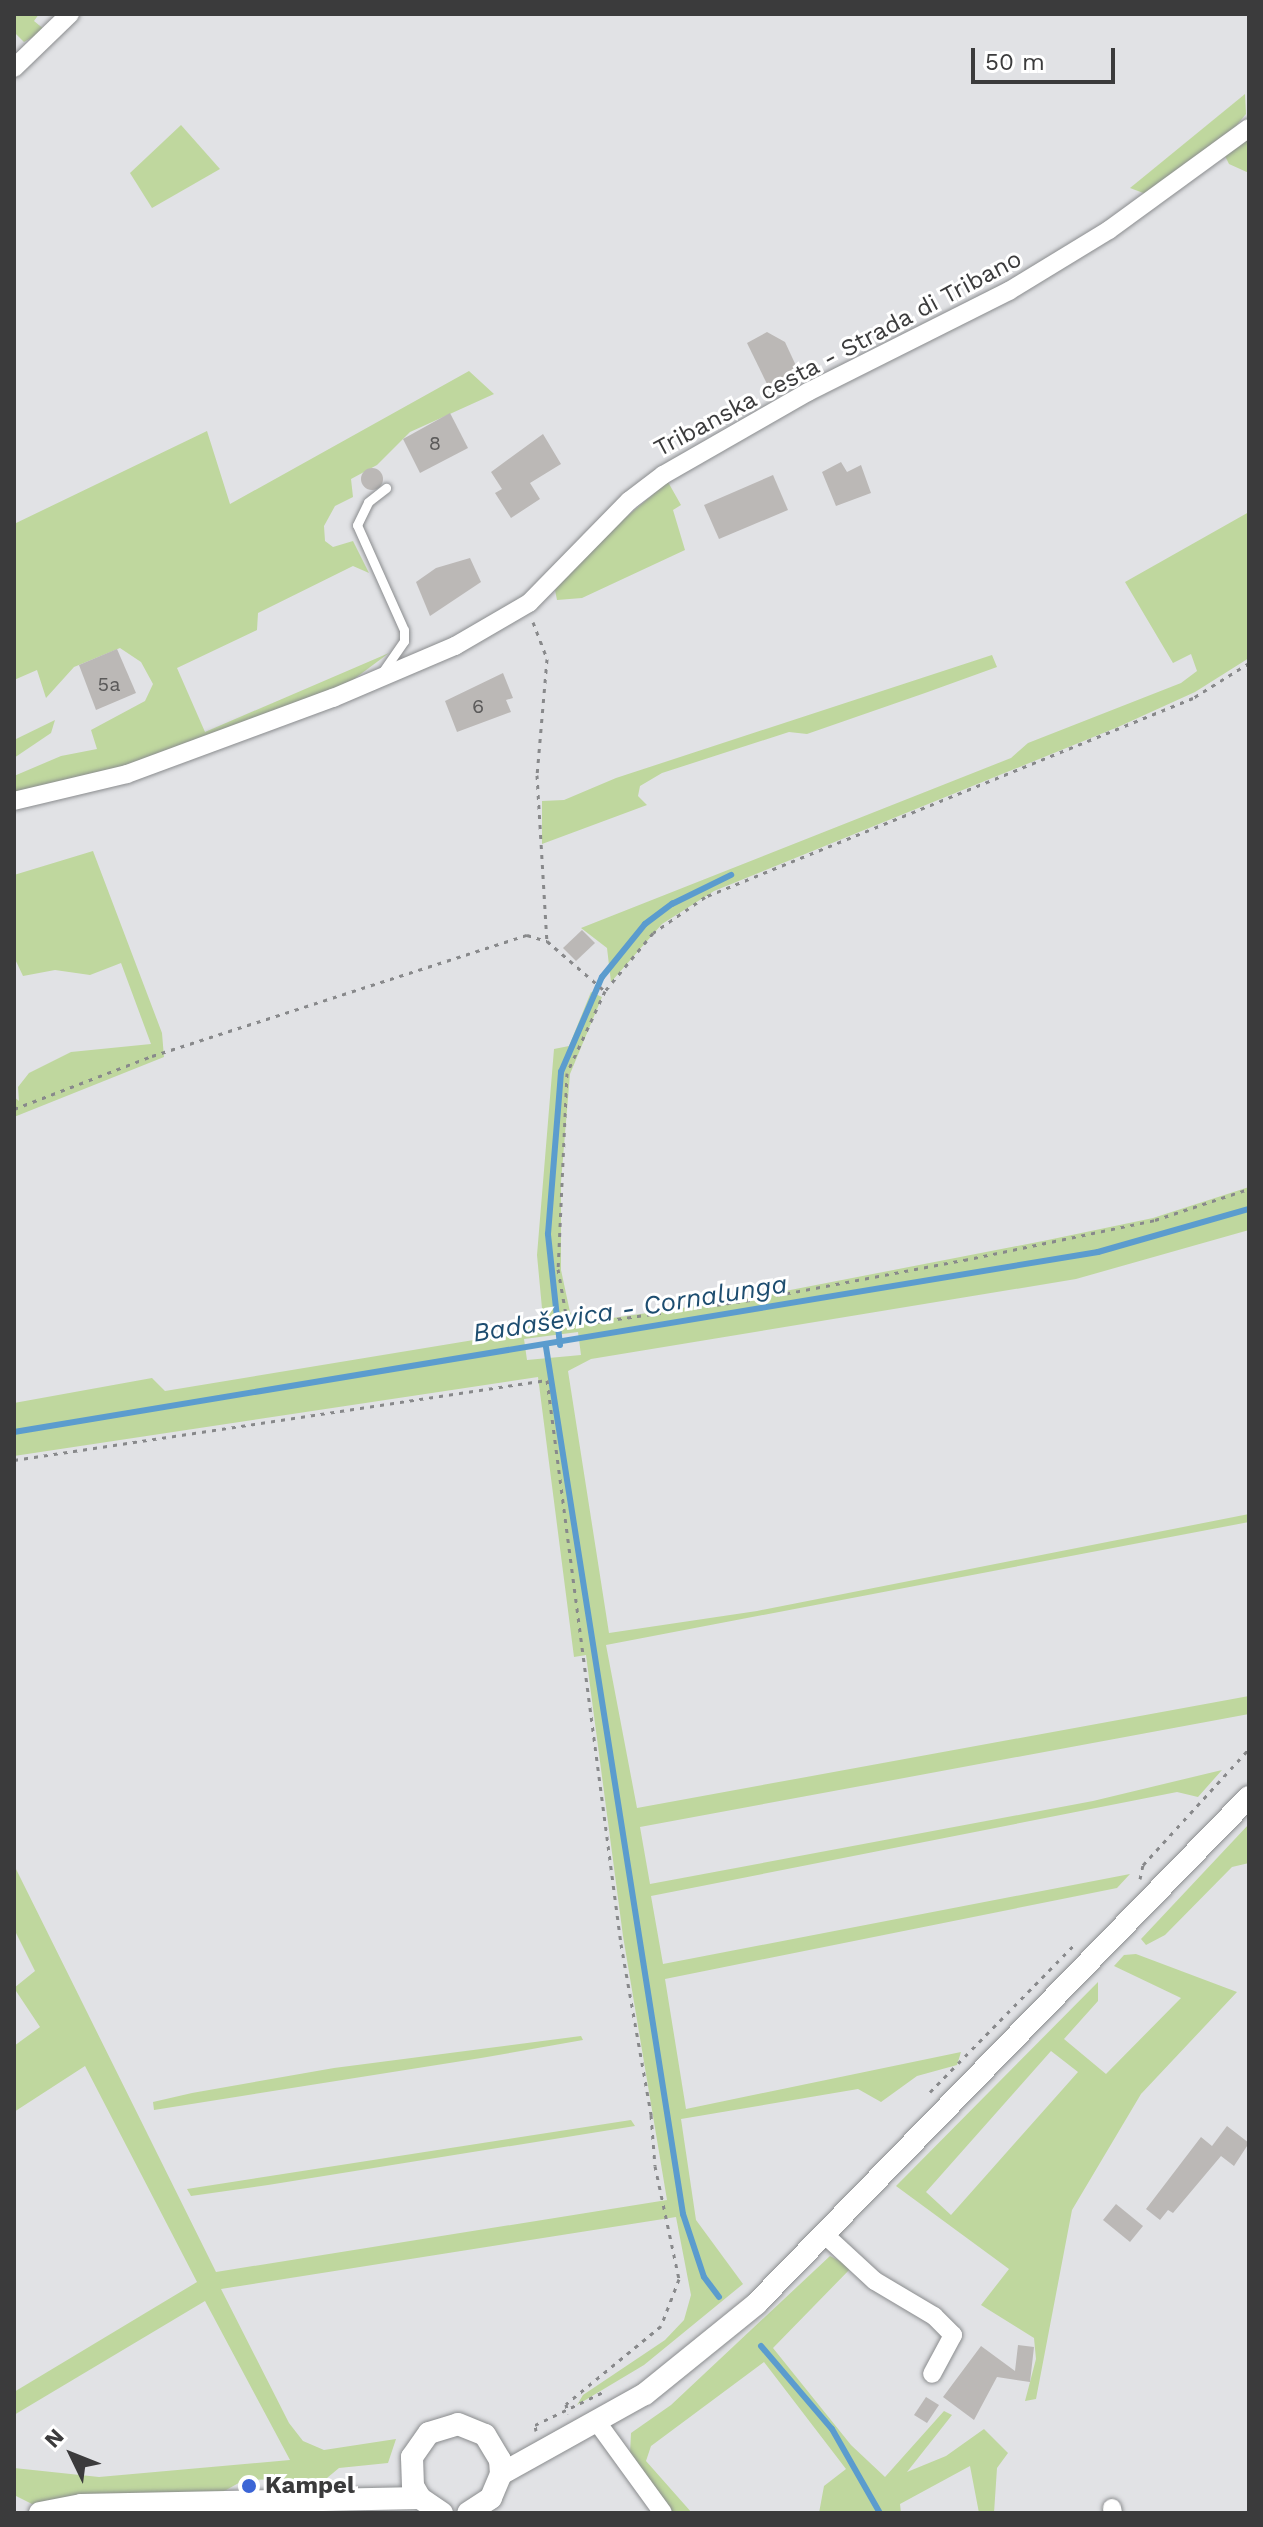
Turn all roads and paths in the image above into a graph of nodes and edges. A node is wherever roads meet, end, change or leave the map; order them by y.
1 (70, 14) edge
2 (14, 68) edge
3 (1249, 128) edge
4 (386, 488) dead end
5 (529, 603) junction
6 (1249, 663) edge
7 (378, 680) junction
8 (14, 801) edge
9 (547, 941) junction
10 (605, 991) junction
11 (14, 1109) edge
12 (1249, 1189) edge
13 (14, 1460) edge
14 (1249, 1749) edge
15 (1249, 1797) edge
16 (1147, 1880) dead end
17 (1079, 1941) dead end
18 (926, 2097) dead end
19 (824, 2234) junction
20 (932, 2374) dead end
21 (606, 2391) dead end
22 (567, 2408) junction
23 (597, 2422) junction
24 (572, 2433) junction
25 (495, 2446) junction
26 (533, 2451) junction
27 (410, 2472) junction
28 (501, 2474) junction
29 (384, 2497) junction
30 (420, 2498) junction
31 (40, 2513) edge
32 (442, 2513) edge
33 (469, 2513) edge
34 (663, 2513) edge

1 - 2 street
3 - 5 street, Tribanska cesta - Strada di Tribano
4 - 7 lane
5 - 7 street, Tribanska cesta - Strada di Tribano
5 - 9 path
6 - 10 path
7 - 8 street, Tribanska cesta - Strada di Tribano
9 - 10 path
9 - 11 path
10 - 12 path
13 - 22 path
14 - 16 path
15 - 19 street
17 - 18 path
19 - 20 street
19 - 23 street
21 - 22 path
22 - 24 path
22 - 26 path
23 - 24 street
23 - 34 street
24 - 26 street
25 - 26 street
25 - 27 street
25 - 28 street
26 - 28 street
27 - 29 street
27 - 30 street
28 - 33 street
29 - 30 street
29 - 31 street
30 - 32 street

